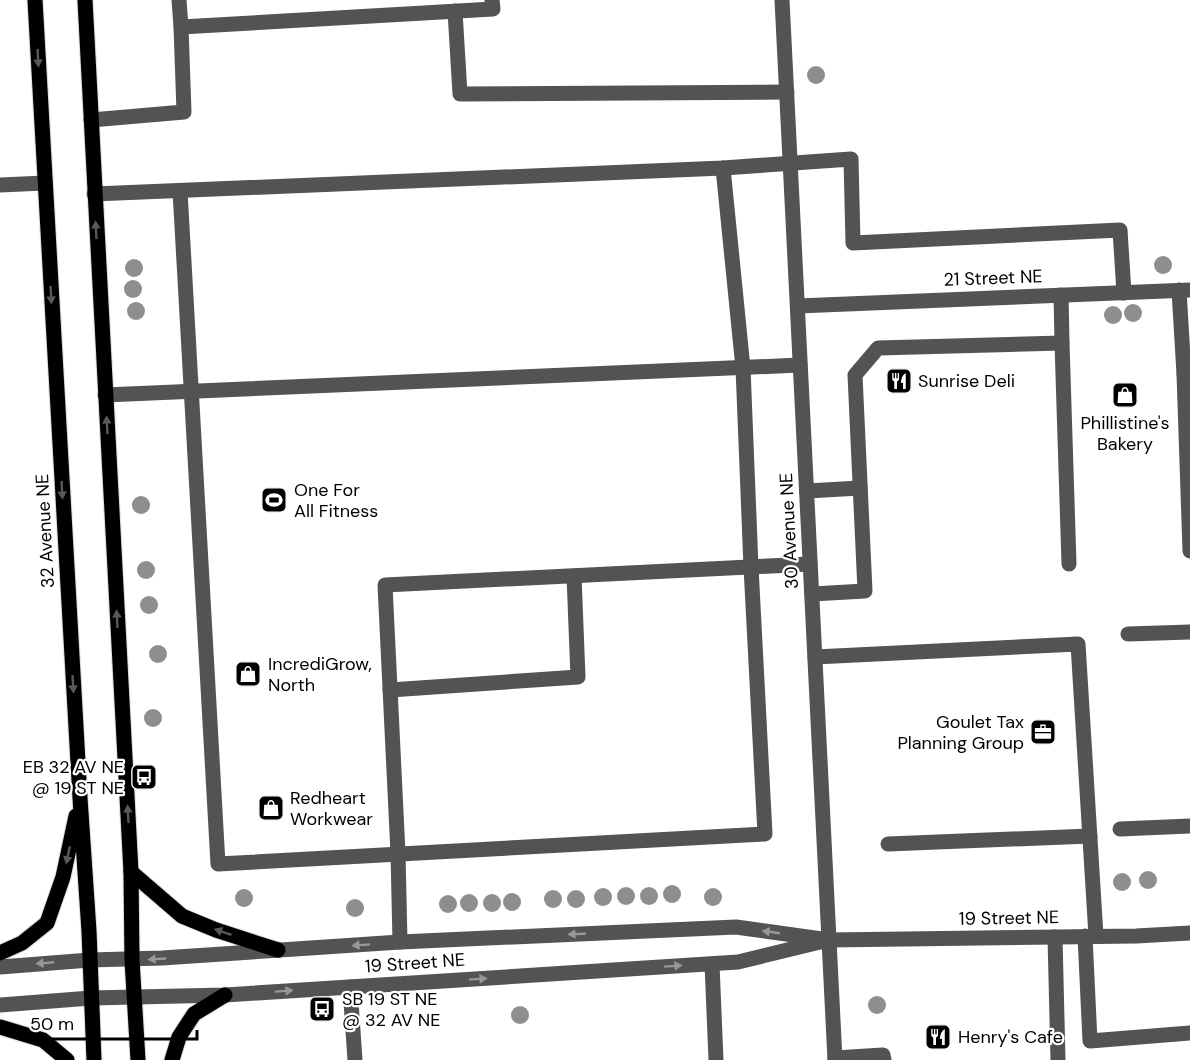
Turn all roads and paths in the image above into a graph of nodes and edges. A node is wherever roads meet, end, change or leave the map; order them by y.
1 (34, 0) edge
2 (85, 0) edge
3 (179, 0) edge
4 (492, 0) edge
5 (782, 0) edge
6 (455, 10) junction
7 (181, 27) junction
8 (787, 92) junction
9 (91, 120) junction
10 (790, 163) junction
11 (723, 168) junction
12 (45, 183) junction
13 (0, 185) edge
14 (180, 191) junction
15 (94, 194) junction
16 (1185, 290) edge
17 (1124, 293) junction
18 (1061, 295) junction
19 (798, 306) junction
20 (1062, 343) junction
21 (800, 365) junction
22 (743, 368) junction
23 (1187, 373) edge
24 (190, 392) junction
25 (105, 395) junction
26 (860, 488) junction
27 (807, 491) junction
28 (1190, 551) edge
29 (810, 564) junction
30 (1069, 564) dead end
31 (751, 567) junction
32 (574, 576) junction
33 (812, 594) junction
34 (1190, 632) edge
35 (1128, 634) dead end
36 (815, 657) junction
37 (390, 690) junction
38 (80, 798) junction
39 (1190, 826) edge
40 (1120, 830) dead end
41 (1090, 836) junction
42 (888, 844) dead end
43 (398, 853) junction
44 (131, 872) junction
45 (1190, 933) edge
46 (1090, 936) junction
47 (1055, 937) junction
48 (829, 940) junction
49 (400, 942) junction
50 (278, 950) junction
51 (0, 953) edge
52 (90, 960) junction
53 (132, 960) junction
54 (712, 964) junction
55 (0, 967) edge
56 (350, 987) junction
57 (225, 995) junction
58 (135, 997) junction
59 (91, 998) junction
60 (0, 1005) edge
61 (0, 1027) edge
62 (1190, 1033) edge
63 (835, 1059) edge
64 (67, 1060) edge
65 (94, 1060) edge
66 (138, 1060) edge
67 (172, 1060) edge
68 (355, 1060) edge
69 (716, 1060) edge
70 (884, 1060) edge
71 (1058, 1060) edge

1 -> 12 main road, 32 Avenue NE
2 - 9 main road
3 - 7 street
4 - 6 street
5 - 8 street, 30 Avenue NE
6 - 7 street
6 - 8 street
7 - 9 street
8 - 10 street, 30 Avenue NE
9 - 15 main road
10 - 11 street
10 - 17 street
10 - 19 street, 30 Avenue NE
11 - 14 street
11 - 22 street
12 - 13 street
12 -> 38 main road, 32 Avenue NE
14 - 15 street
14 - 24 street
25 -> 15 main road
16 - 17 street, 21 Street NE
16 - 23 street
17 - 18 street, 21 Street NE
18 - 19 street, 21 Street NE
18 - 20 street
19 - 21 street, 30 Avenue NE
20 - 26 street
20 - 30 street
21 - 22 street
21 - 27 street, 30 Avenue NE
22 - 24 street
22 - 31 street
23 - 28 street
24 - 25 street
24 - 43 street
44 -> 25 main road
26 - 27 street
26 - 33 street
27 - 29 street, 30 Avenue NE
29 - 31 street
29 - 33 street, 30 Avenue NE
31 - 32 street
31 - 43 street
32 - 37 street
32 - 37 street
33 - 36 street, 30 Avenue NE
34 - 35 street
36 - 41 street
36 - 48 street, 30 Avenue NE
37 - 43 street
38 -> 51 main road
38 - 52 main road, 32 Avenue NE
39 - 40 street
41 - 42 street
41 - 46 street
43 - 49 street
50 -> 44 main road
44 - 53 main road
45 - 46 street, 19 Street NE
46 - 47 street, 19 Street NE
46 - 62 street
47 - 48 street, 19 Street NE
47 - 71 street
48 -> 49 street, 19 Street NE
48 - 54 street, 19 Street NE
48 - 63 street, 30 Avenue NE
49 -> 50 street, 19 Street NE
50 -> 53 street, 19 Street NE
52 - 53 street, 19 Street NE
52 -> 55 street, 19 Street NE
52 - 59 main road, 32 Avenue NE
53 - 58 main road
56 -> 54 street, 19 Street NE
54 - 69 street
57 -> 56 street, 19 Street NE
56 - 68 street
57 - 58 street, 19 Street NE
57 - 67 main road
58 - 59 street, 19 Street NE
58 - 66 main road
59 - 60 street, 19 Street NE
59 - 65 main road, 32 Avenue NE
61 - 64 main road
63 - 70 street

